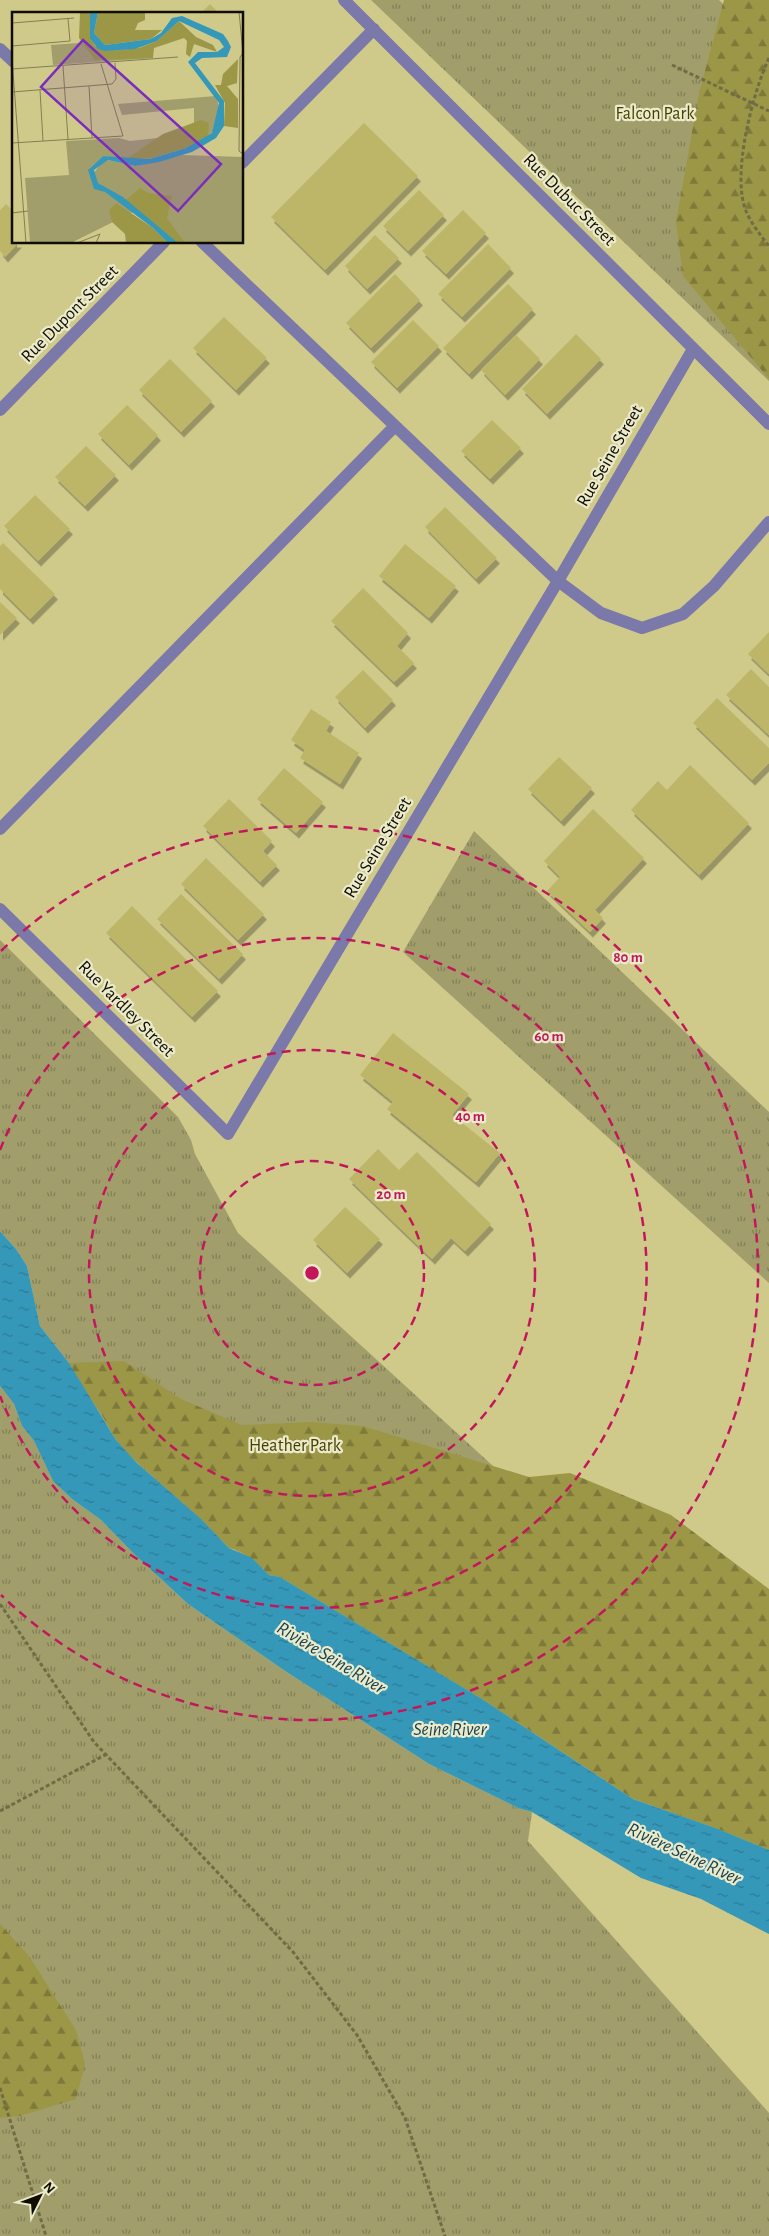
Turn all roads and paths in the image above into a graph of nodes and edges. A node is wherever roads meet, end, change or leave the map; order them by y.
1 (344, 0) edge
2 (374, 29) junction
3 (0, 49) edge
4 (769, 58) edge
5 (12, 60) edge
6 (672, 65) dead end
7 (753, 103) junction
8 (769, 111) edge
9 (244, 161) edge
10 (162, 244) edge
11 (204, 244) edge
12 (769, 246) edge
13 (693, 349) junction
14 (0, 410) edge
15 (769, 424) edge
16 (395, 426) junction
17 (769, 522) edge
18 (558, 581) junction
19 (0, 829) edge
20 (0, 910) edge
21 (228, 1134) joint
22 (0, 1604) edge
23 (106, 1754) junction
24 (0, 1811) edge
25 (0, 2088) edge
26 (46, 2236) edge
27 (445, 2236) edge

1 - 2 street, Rue Dubuc Street
2 - 9 street
2 - 13 street, Rue Dubuc Street
3 - 5 street
4 - 7 path
6 - 7 path
7 - 8 path
7 - 12 path
10 - 14 street, Rue Dupont Street
11 - 16 street
13 - 15 street, Rue Dubuc Street
13 - 18 street, Rue Seine Street
16 - 18 street
16 - 19 street
17 - 18 street
18 - 21 street, Rue Seine Street
20 - 21 street, Rue Yardley Street
22 - 23 path
23 - 24 path
23 - 27 path
25 - 26 path

